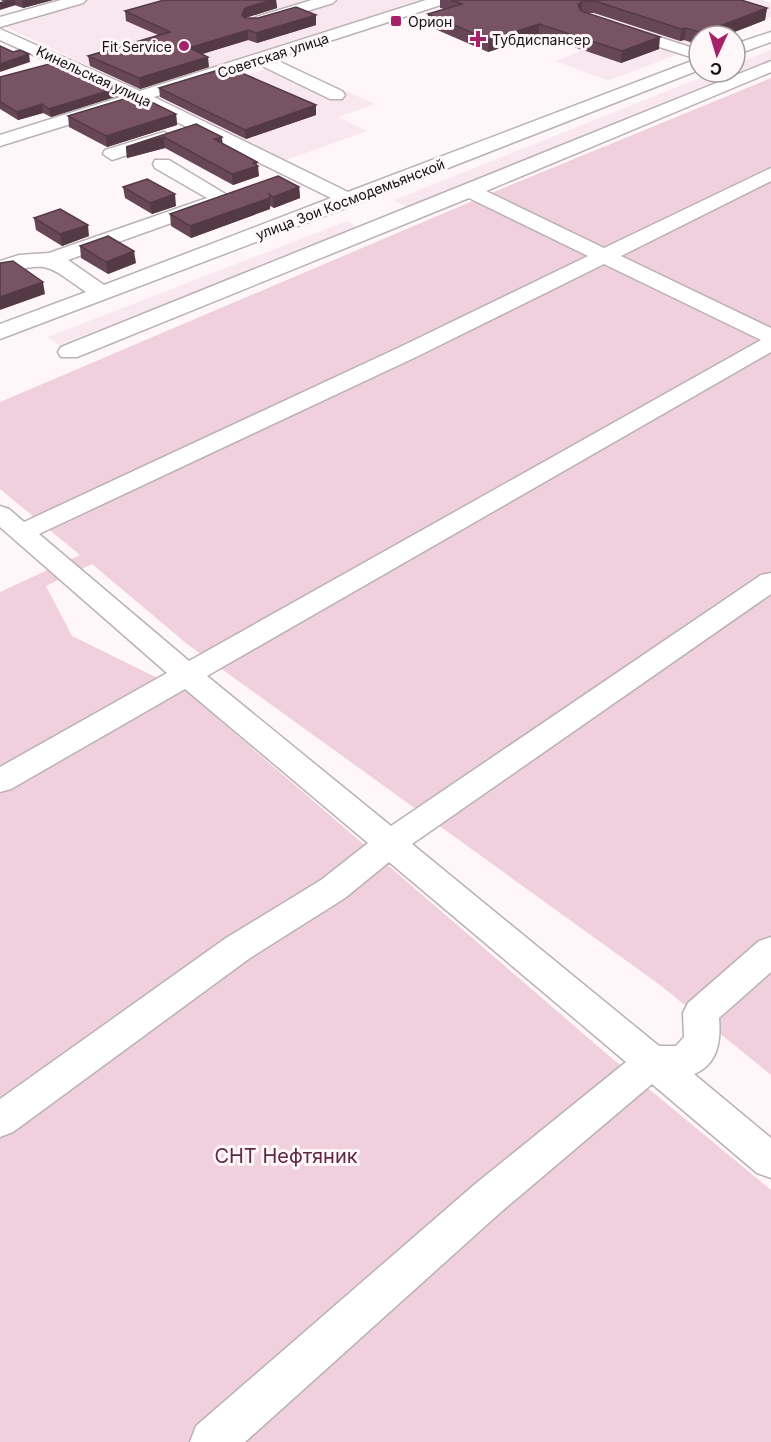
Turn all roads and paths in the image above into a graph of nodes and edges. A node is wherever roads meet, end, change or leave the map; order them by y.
1 (78, 0) edge
2 (328, 0) edge
3 (381, 0) edge
4 (442, 0) edge
5 (408, 11) junction
6 (0, 22) edge
7 (434, 22) edge
8 (252, 23) edge
9 (606, 25) edge
10 (0, 34) edge
11 (771, 37) edge
12 (747, 46) edge
13 (687, 51) edge
14 (260, 59) junction
15 (61, 60) junction
16 (771, 66) edge
17 (687, 69) edge
18 (31, 70) edge
19 (284, 70) junction
20 (262, 78) dead end
21 (336, 95) dead end
22 (140, 97) junction
23 (198, 126) junction
24 (0, 141) edge
25 (112, 153) edge
26 (162, 164) dead end
27 (294, 173) junction
28 (771, 174) edge
29 (263, 184) edge
30 (243, 191) edge
31 (470, 191) junction
32 (222, 198) junction
33 (349, 200) junction
34 (603, 255) junction
35 (52, 259) junction
36 (0, 268) edge
37 (102, 293) junction
38 (0, 332) edge
39 (771, 336) edge
40 (771, 343) edge
41 (69, 352) dead end
42 (10, 523) edge
43 (771, 581) edge
44 (186, 674) junction
45 (0, 781) edge
46 (390, 844) junction
47 (771, 951) edge
48 (653, 1061) junction
49 (0, 1119) edge
50 (771, 1161) edge
51 (212, 1442) edge

1 - 6 street
2 - 8 street
3 - 5 street
4 - 5 street, Советская улица
5 - 7 street
5 - 14 street, Советская улица
9 - 13 street
10 - 15 street, Кинельская улица
11 - 12 street
14 - 19 street
14 - 22 street, Советская улица
15 - 18 street
15 - 22 street, Кинельская улица
16 - 31 street
17 - 33 street, улица Зои Космодемьянской
19 - 20 street
19 - 21 street
22 - 23 street, Кинельская улица
22 - 24 street, Советская улица
23 - 25 street
23 - 27 street, Кинельская улица
26 - 32 street
27 - 29 street
27 - 33 street, Кинельская улица
28 - 34 street
30 - 32 street
31 - 34 street
31 - 41 street
32 - 35 street
33 - 37 street, улица Зои Космодемьянской
34 - 39 street
34 - 42 street
35 - 36 street
35 - 37 street
37 - 38 street, улица Зои Космодемьянской
40 - 44 street
42 - 44 street
43 - 46 street
44 - 45 street
44 - 46 street
46 - 48 street
46 - 49 street
47 - 48 street
48 - 50 street
48 - 51 street

